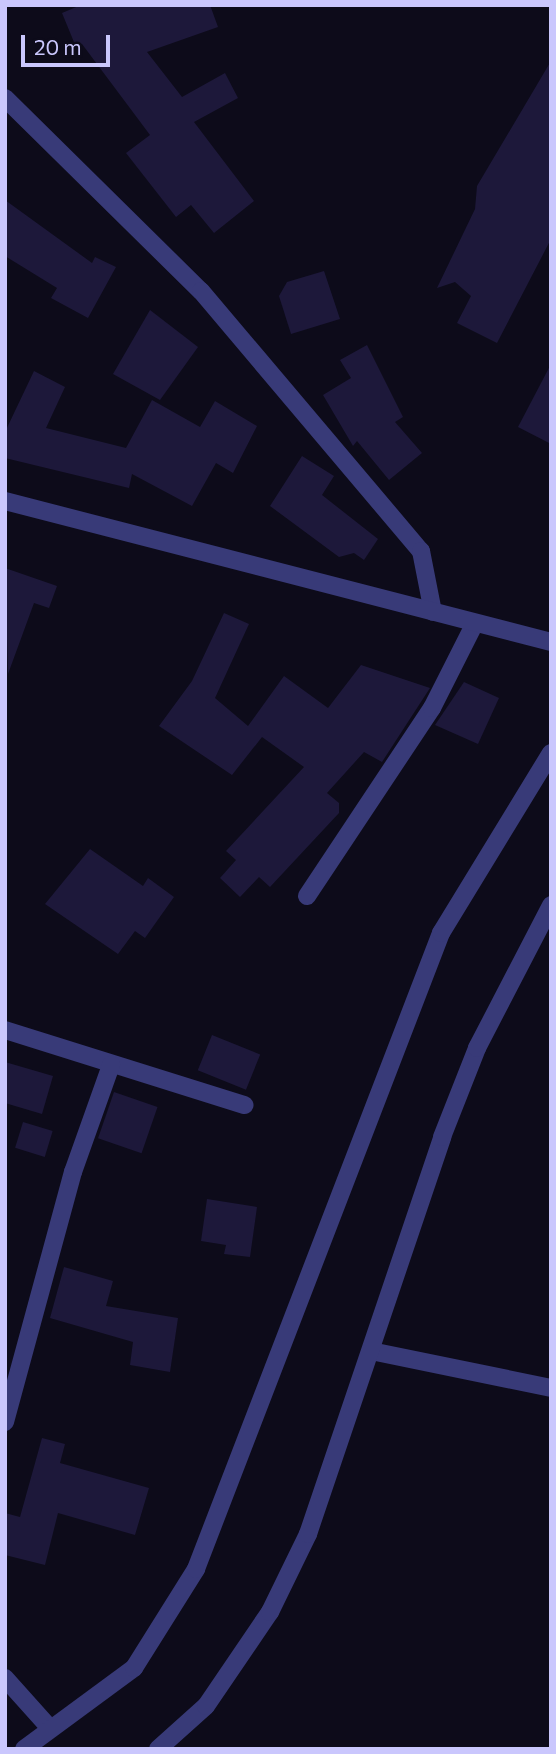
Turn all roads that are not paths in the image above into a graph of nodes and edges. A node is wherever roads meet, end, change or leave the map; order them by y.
1 (5, 97) edge
2 (5, 501) edge
3 (433, 612) junction
4 (474, 625) junction
5 (551, 642) edge
6 (551, 753) edge
7 (307, 896) dead end
8 (551, 905) edge
9 (5, 1030) edge
10 (111, 1065) junction
11 (244, 1105) dead end
12 (371, 1352) junction
13 (551, 1388) edge
14 (5, 1422) edge
15 (5, 1678) edge
16 (48, 1726) junction
17 (24, 1749) edge
18 (158, 1749) edge

1 - 3 street
2 - 3 street
3 - 4 street
4 - 5 street
4 - 7 street
6 - 16 street
8 - 12 street
9 - 10 street
10 - 11 street
10 - 14 street
12 - 13 street
12 - 18 street
15 - 16 street
16 - 17 street

